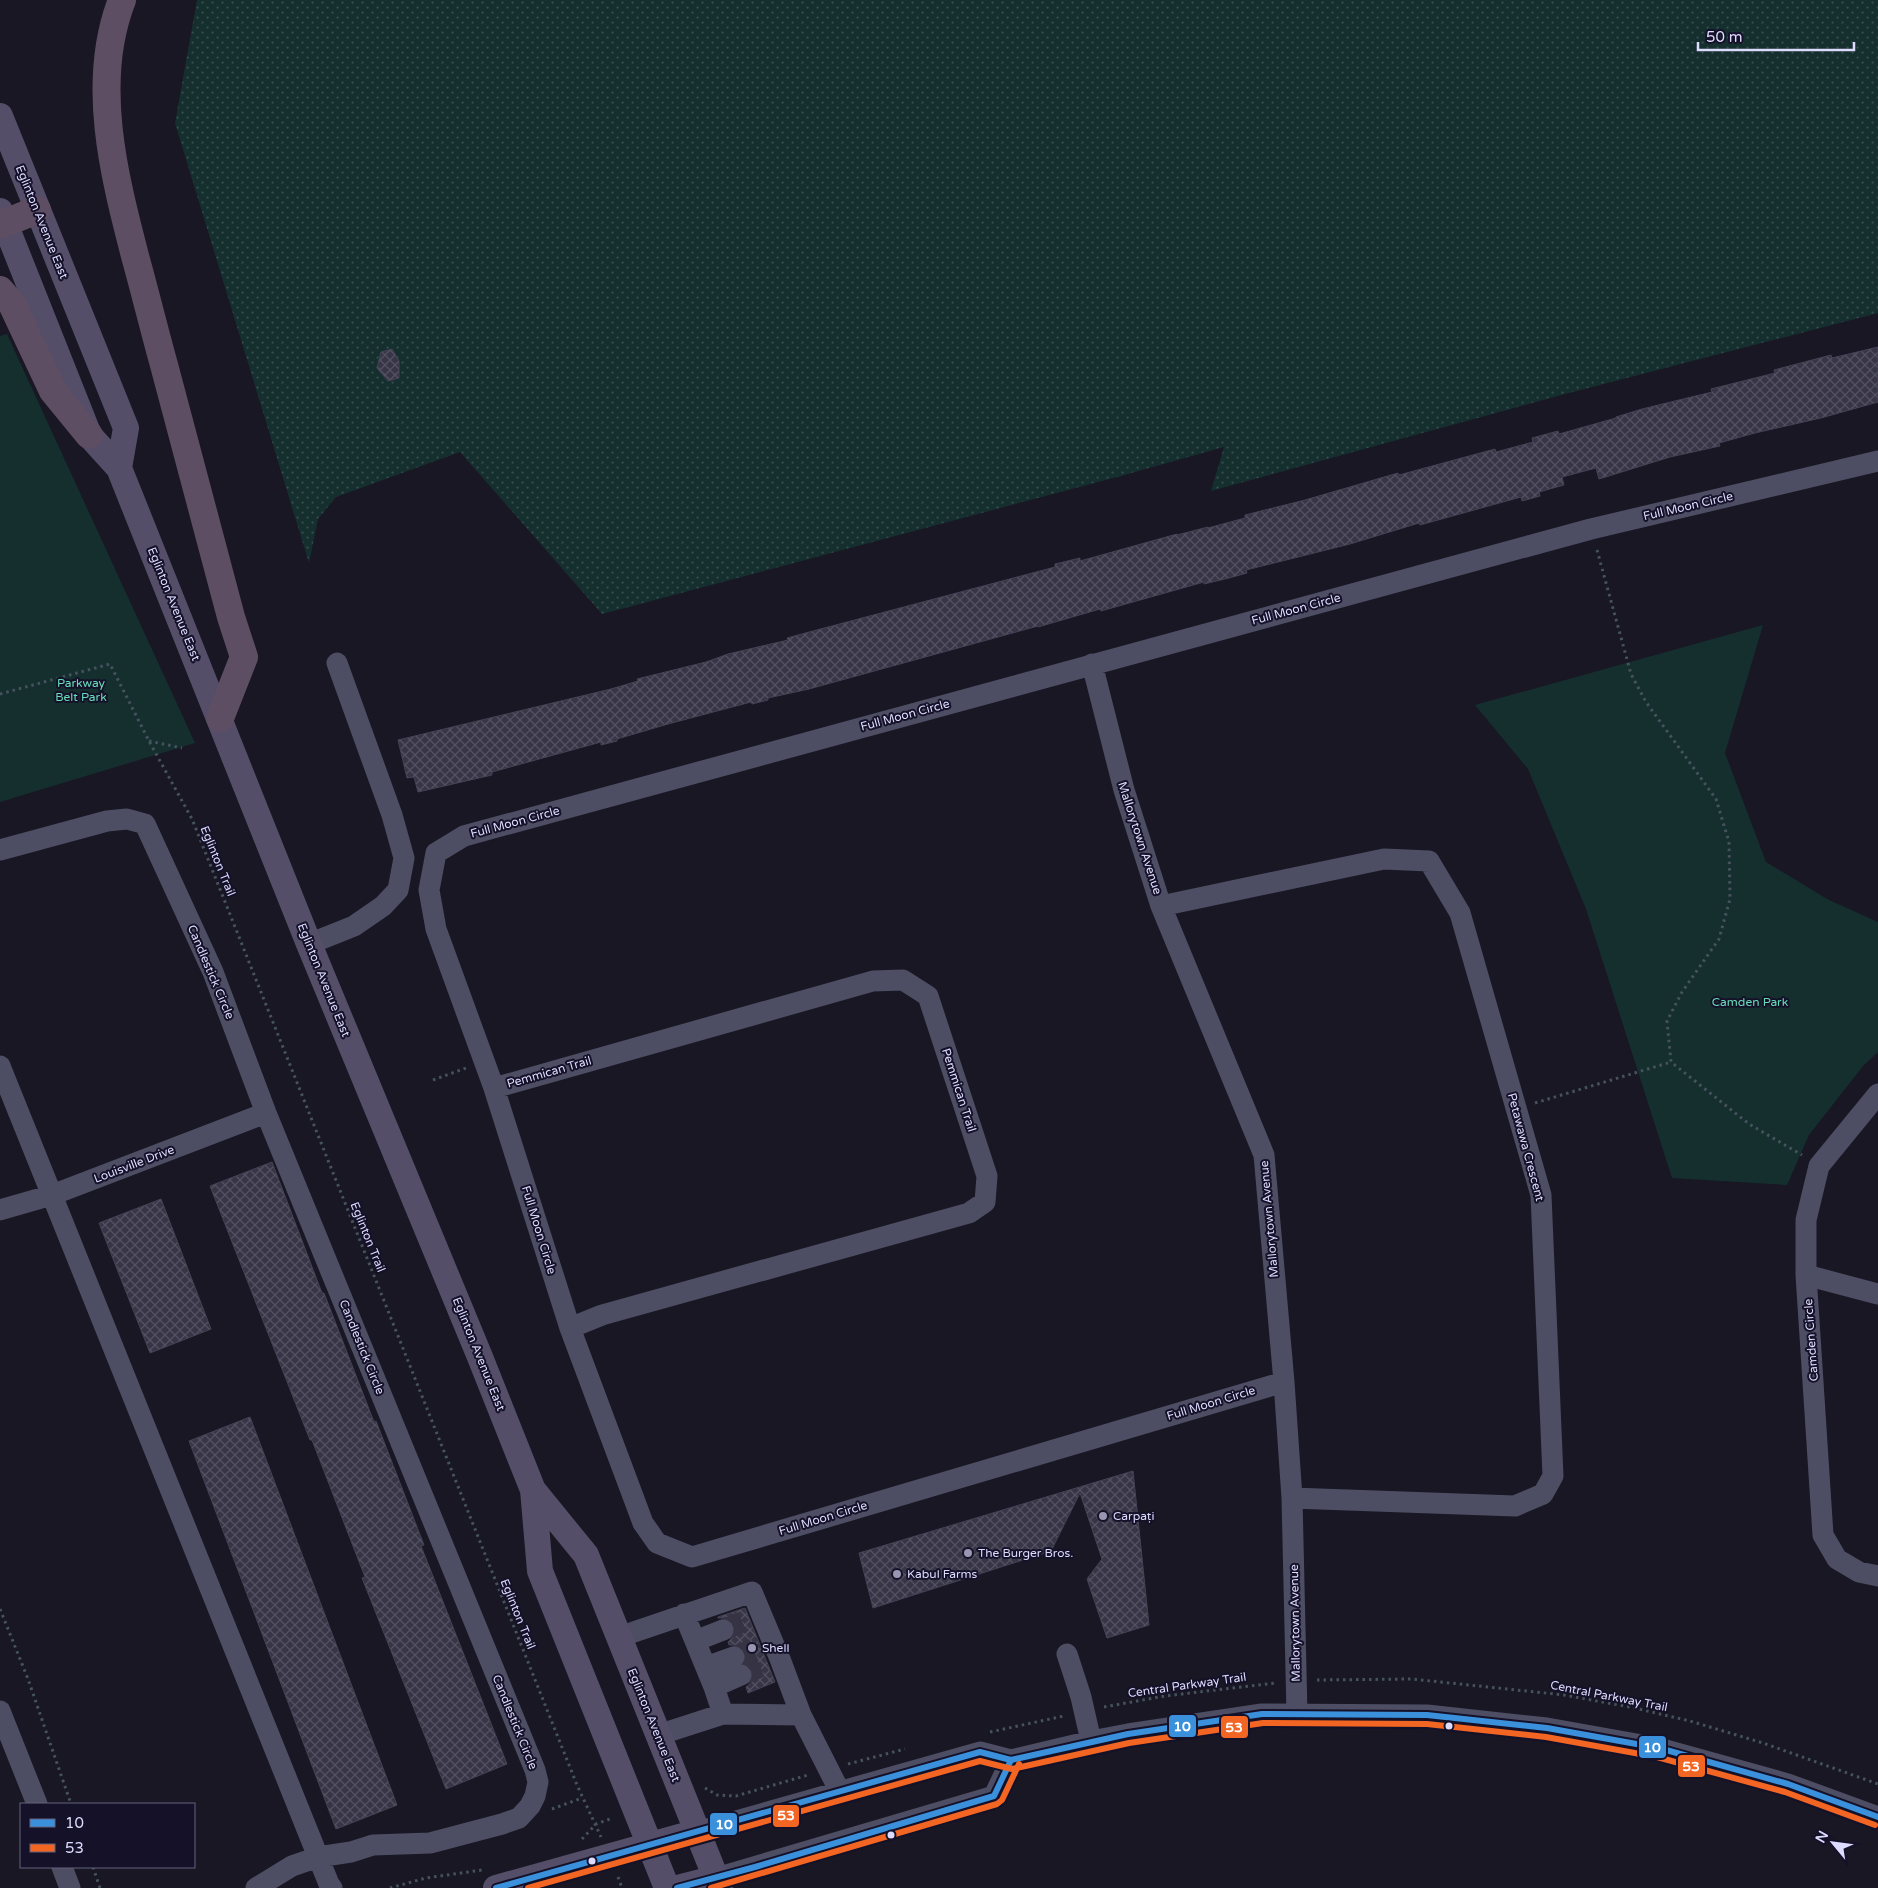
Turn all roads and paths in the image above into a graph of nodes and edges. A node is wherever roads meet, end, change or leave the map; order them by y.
1 (122, 0) edge
2 (0, 116) edge
3 (37, 210) junction
4 (2, 220) edge
5 (0, 290) edge
6 (89, 435) junction
7 (1878, 461) edge
8 (120, 468) junction
9 (1591, 529) junction
10 (337, 663) dead end
11 (1092, 664) junction
12 (0, 694) edge
13 (220, 718) junction
14 (148, 741) junction
15 (182, 748) dead end
16 (0, 850) edge
17 (1161, 906) junction
18 (309, 944) junction
19 (1670, 1062) junction
20 (0, 1066) edge
21 (467, 1068) dead end
22 (433, 1080) dead end
23 (494, 1088) junction
24 (1878, 1094) edge
25 (1516, 1108) junction
26 (266, 1113) junction
27 (1819, 1166) junction
28 (52, 1195) junction
29 (0, 1210) edge
30 (1806, 1275) junction
31 (1878, 1294) edge
32 (570, 1328) junction
33 (1284, 1382) junction
34 (534, 1490) junction
35 (1292, 1498) junction
36 (1878, 1576) edge
37 (0, 1609) edge
38 (684, 1614) junction
39 (723, 1630) tunnel mouth
40 (619, 1636) junction
41 (695, 1641) junction
42 (1067, 1654) dead end
43 (706, 1667) junction
44 (1326, 1680) dead end
45 (1268, 1683) dead end
46 (714, 1687) junction
47 (1108, 1706) dead end
48 (0, 1711) edge
49 (723, 1714) junction
50 (1297, 1714) junction
51 (801, 1715) junction
52 (658, 1735) junction
53 (1091, 1740) junction
54 (1010, 1760) junction
55 (699, 1784) dead end
56 (1878, 1784) edge
57 (840, 1792) junction
58 (717, 1795) dead end
59 (582, 1798) junction
60 (36, 1803) edge
61 (71, 1803) edge
62 (546, 1811) dead end
63 (1878, 1817) edge
64 (596, 1824) dead end
65 (697, 1832) junction
66 (650, 1845) junction
67 (318, 1857) junction
68 (62, 1868) edge
69 (93, 1868) edge
70 (718, 1883) edge
71 (329, 1887) edge
72 (70, 1888) edge
73 (100, 1888) edge
74 (256, 1888) edge
75 (496, 1888) edge
76 (667, 1888) edge
77 (677, 1888) edge

1 - 13 highway
2 - 3 main road, Eglinton Avenue East
3 - 4 highway
3 - 8 main road, Eglinton Avenue East
4 - 6 main road, Eglinton Avenue East
5 - 6 highway
6 - 8 main road, Eglinton Avenue East
7 - 9 street, Full Moon Circle
8 - 13 main road, Eglinton Avenue East
9 - 11 street, Full Moon Circle
9 - 19 path
10 - 18 street
11 - 17 street, Mallorytown Avenue
11 - 23 street, Full Moon Circle
12 - 14 path, Eglinton Trail
13 - 18 main road, Eglinton Avenue East
14 - 15 path
14 - 59 path, Eglinton Trail
16 - 26 street, Candlestick Circle
17 - 25 street, Petawawa Crescent
17 - 33 street, Mallorytown Avenue
18 - 34 main road, Eglinton Avenue East
19 - 25 path
19 - 27 path
20 - 28 street
21 - 22 path
23 - 32 street, Full Moon Circle
23 - 32 street, Pemmican Trail
24 - 27 street, Camden Circle
25 - 35 street, Petawawa Crescent
26 - 28 street, Louisville Drive
26 - 67 street, Candlestick Circle
27 - 30 street, Camden Circle
28 - 29 street, Louisville Drive
28 - 67 street
30 - 31 street
30 - 36 street, Camden Circle
32 - 33 street, Full Moon Circle
33 - 35 street, Mallorytown Avenue
34 - 40 main road, Eglinton Avenue East
34 - 66 main road, Eglinton Avenue East
35 - 50 street, Mallorytown Avenue
37 - 61 path
38 - 40 street
38 - 41 street
38 - 51 street
39 - 41 street
40 - 52 main road, Eglinton Avenue East
41 - 43 street
42 - 53 street
43 - 46 street
43 - 46 street
44 - 56 path, Central Parkway Trail
45 - 47 path, Central Parkway Trail
46 - 49 street
48 - 60 street
49 - 51 street
49 - 52 street
50 - 53 street
50 - 63 street
51 - 57 street
52 - 65 main road, Eglinton Avenue East
53 - 54 street
54 - 57 street
54 - 70 street
55 - 58 path
57 - 65 street
59 - 62 path
59 - 64 path, Eglinton Trail
65 - 66 main road
65 - 70 main road, Eglinton Avenue East
66 - 75 main road
66 - 76 main road, Eglinton Avenue East
67 - 71 street
67 - 74 street, Candlestick Circle
68 - 72 street
69 - 73 path
70 - 77 main road

